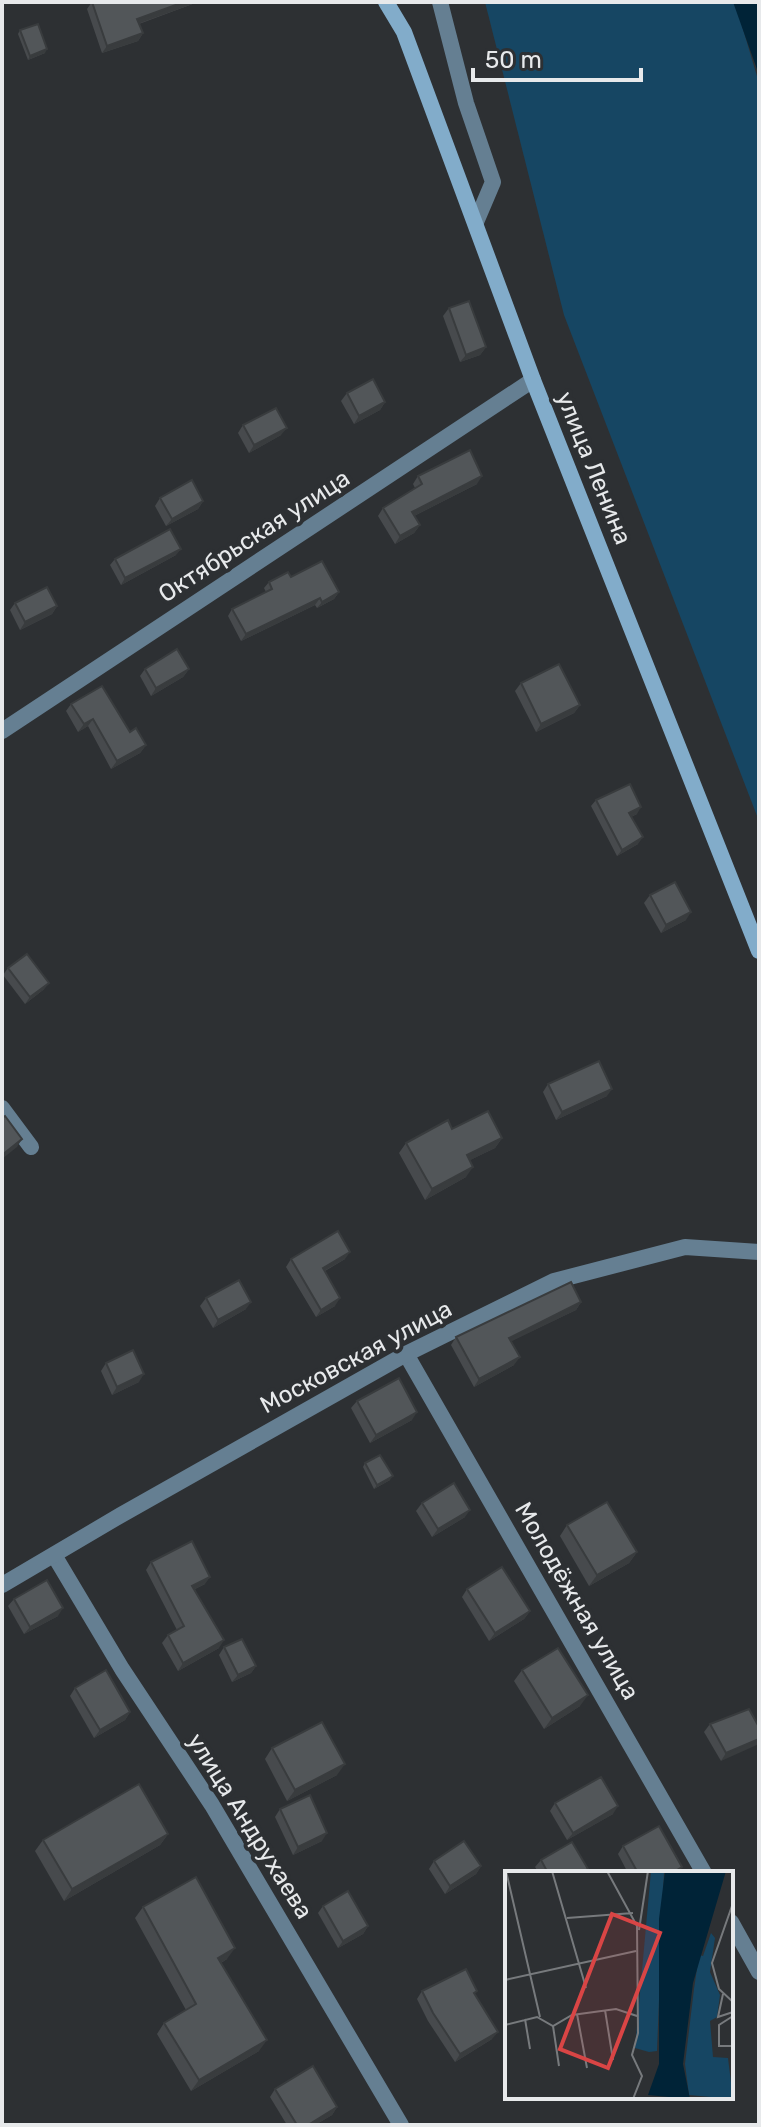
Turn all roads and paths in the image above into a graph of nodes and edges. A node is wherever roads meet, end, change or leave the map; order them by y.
1 (386, 2) edge
2 (440, 2) edge
3 (476, 222) junction
4 (533, 380) junction
5 (2, 731) edge
6 (759, 951) edge
7 (2, 1108) edge
8 (31, 1147) dead end
9 (759, 1252) edge
10 (406, 1354) junction
11 (54, 1555) junction
12 (2, 1585) edge
13 (703, 1871) edge
14 (733, 1926) edge
15 (759, 1972) edge
16 (401, 2125) edge

1 - 3 street, улица Ленина
2 - 3 street
3 - 4 street, улица Ленина
4 - 5 street, Октябрьская улица
4 - 6 street, улица Ленина
7 - 8 street
9 - 10 street, Московская улица
10 - 11 street, Московская улица
10 - 13 street, Молодёжная улица
11 - 12 street, Московская улица
11 - 16 street, улица Андрухаева
14 - 15 street

